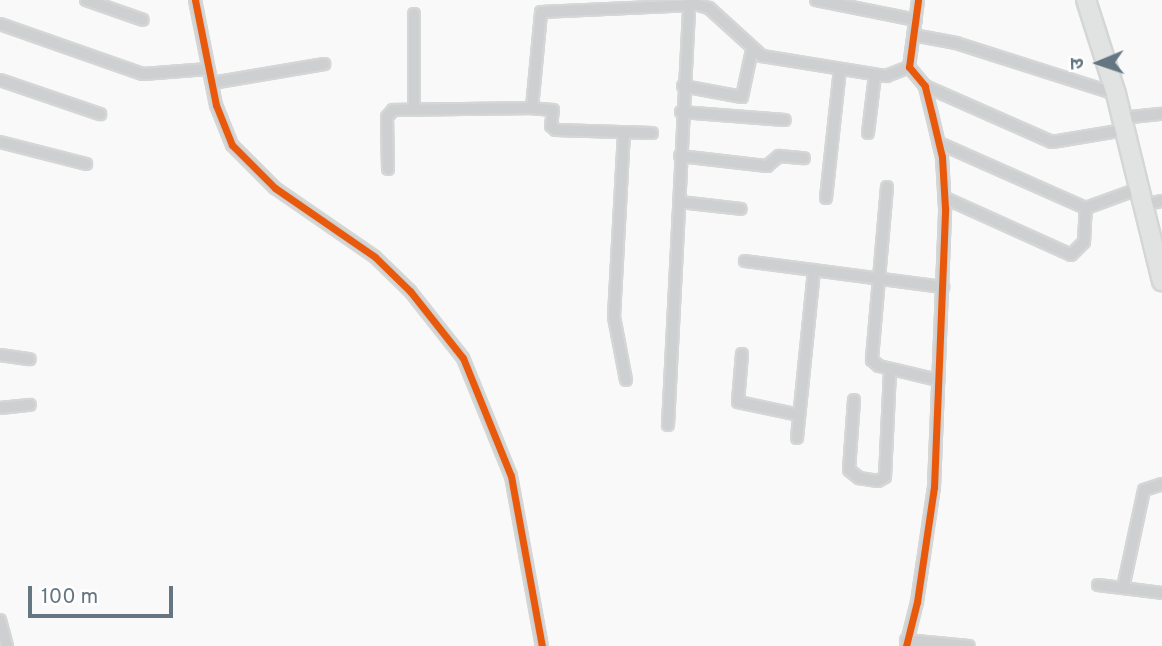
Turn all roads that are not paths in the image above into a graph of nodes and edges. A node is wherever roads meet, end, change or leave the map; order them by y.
1 (86, 0) edge
2 (195, 0) edge
3 (816, 0) edge
4 (918, 0) edge
5 (1086, 0) edge
6 (1096, 0) edge
7 (689, 4) junction
8 (414, 14) dead end
9 (916, 19) junction
10 (143, 20) dead end
11 (0, 24) edge
12 (914, 35) junction
13 (752, 50) junction
14 (324, 64) dead end
15 (909, 67) junction
16 (208, 69) junction
17 (840, 70) junction
18 (875, 75) junction
19 (0, 80) edge
20 (212, 83) junction
21 (683, 86) junction
22 (925, 86) junction
23 (1116, 94) junction
24 (742, 97) junction
25 (533, 108) junction
26 (414, 110) junction
27 (681, 112) junction
28 (100, 114) dead end
29 (1162, 114) edge
30 (738, 116) junction
31 (785, 120) dead end
32 (1128, 124) junction
33 (624, 132) junction
34 (652, 133) dead end
35 (868, 133) dead end
36 (0, 142) edge
37 (939, 144) junction
38 (680, 156) junction
39 (804, 158) dead end
40 (86, 164) dead end
41 (388, 169) dead end
42 (887, 187) dead end
43 (1138, 189) junction
44 (826, 198) dead end
45 (945, 198) junction
46 (680, 202) junction
47 (1157, 202) edge
48 (1086, 208) junction
49 (741, 209) dead end
50 (1162, 239) edge
51 (745, 261) dead end
52 (814, 270) junction
53 (881, 278) junction
54 (1162, 281) edge
55 (943, 287) junction
56 (742, 354) dead end
57 (0, 355) edge
58 (30, 359) dead end
59 (890, 369) junction
60 (626, 380) dead end
61 (938, 380) junction
62 (854, 400) dead end
63 (30, 405) dead end
64 (0, 408) edge
65 (799, 415) junction
66 (668, 425) dead end
67 (797, 438) dead end
68 (1162, 484) edge
69 (1098, 585) dead end
70 (1123, 588) junction
71 (1162, 593) edge
72 (0, 620) edge
73 (906, 643) edge
74 (7, 646) edge
75 (542, 646) edge
76 (969, 646) edge

1 - 10 street
2 - 16 street
3 - 9 street
4 - 9 street
5 - 23 highway
6 - 32 highway
7 - 13 street
7 - 21 street
7 - 25 street
8 - 26 street
9 - 12 street
11 - 16 street
12 - 15 street
12 - 23 street
13 - 17 street
13 - 24 street
14 - 20 street
15 - 18 street
15 - 22 street
16 - 20 street
17 - 18 street
17 - 44 street
18 - 35 street
19 - 28 street
20 - 75 street
21 - 24 street
21 - 27 street
22 - 32 street
22 - 37 street
23 - 32 highway
24 - 30 street
25 - 26 street
25 - 33 street
26 - 41 street
27 - 30 street
27 - 38 street
29 - 32 street
30 - 31 street
32 - 43 highway
32 - 47 highway
33 - 34 street
33 - 60 street
36 - 40 street
37 - 45 street
37 - 48 street
38 - 39 street
38 - 46 street
42 - 53 street
43 - 48 street
43 - 54 highway
45 - 48 street
45 - 55 street
46 - 49 street
46 - 66 street
47 - 50 highway
51 - 52 street
52 - 53 street
52 - 65 street
53 - 55 street
53 - 59 street
55 - 61 street
56 - 65 street
57 - 58 street
59 - 61 street
59 - 62 street
61 - 73 street
63 - 64 street
65 - 67 street
68 - 70 street
69 - 70 street
70 - 71 street
72 - 74 street
73 - 76 street

